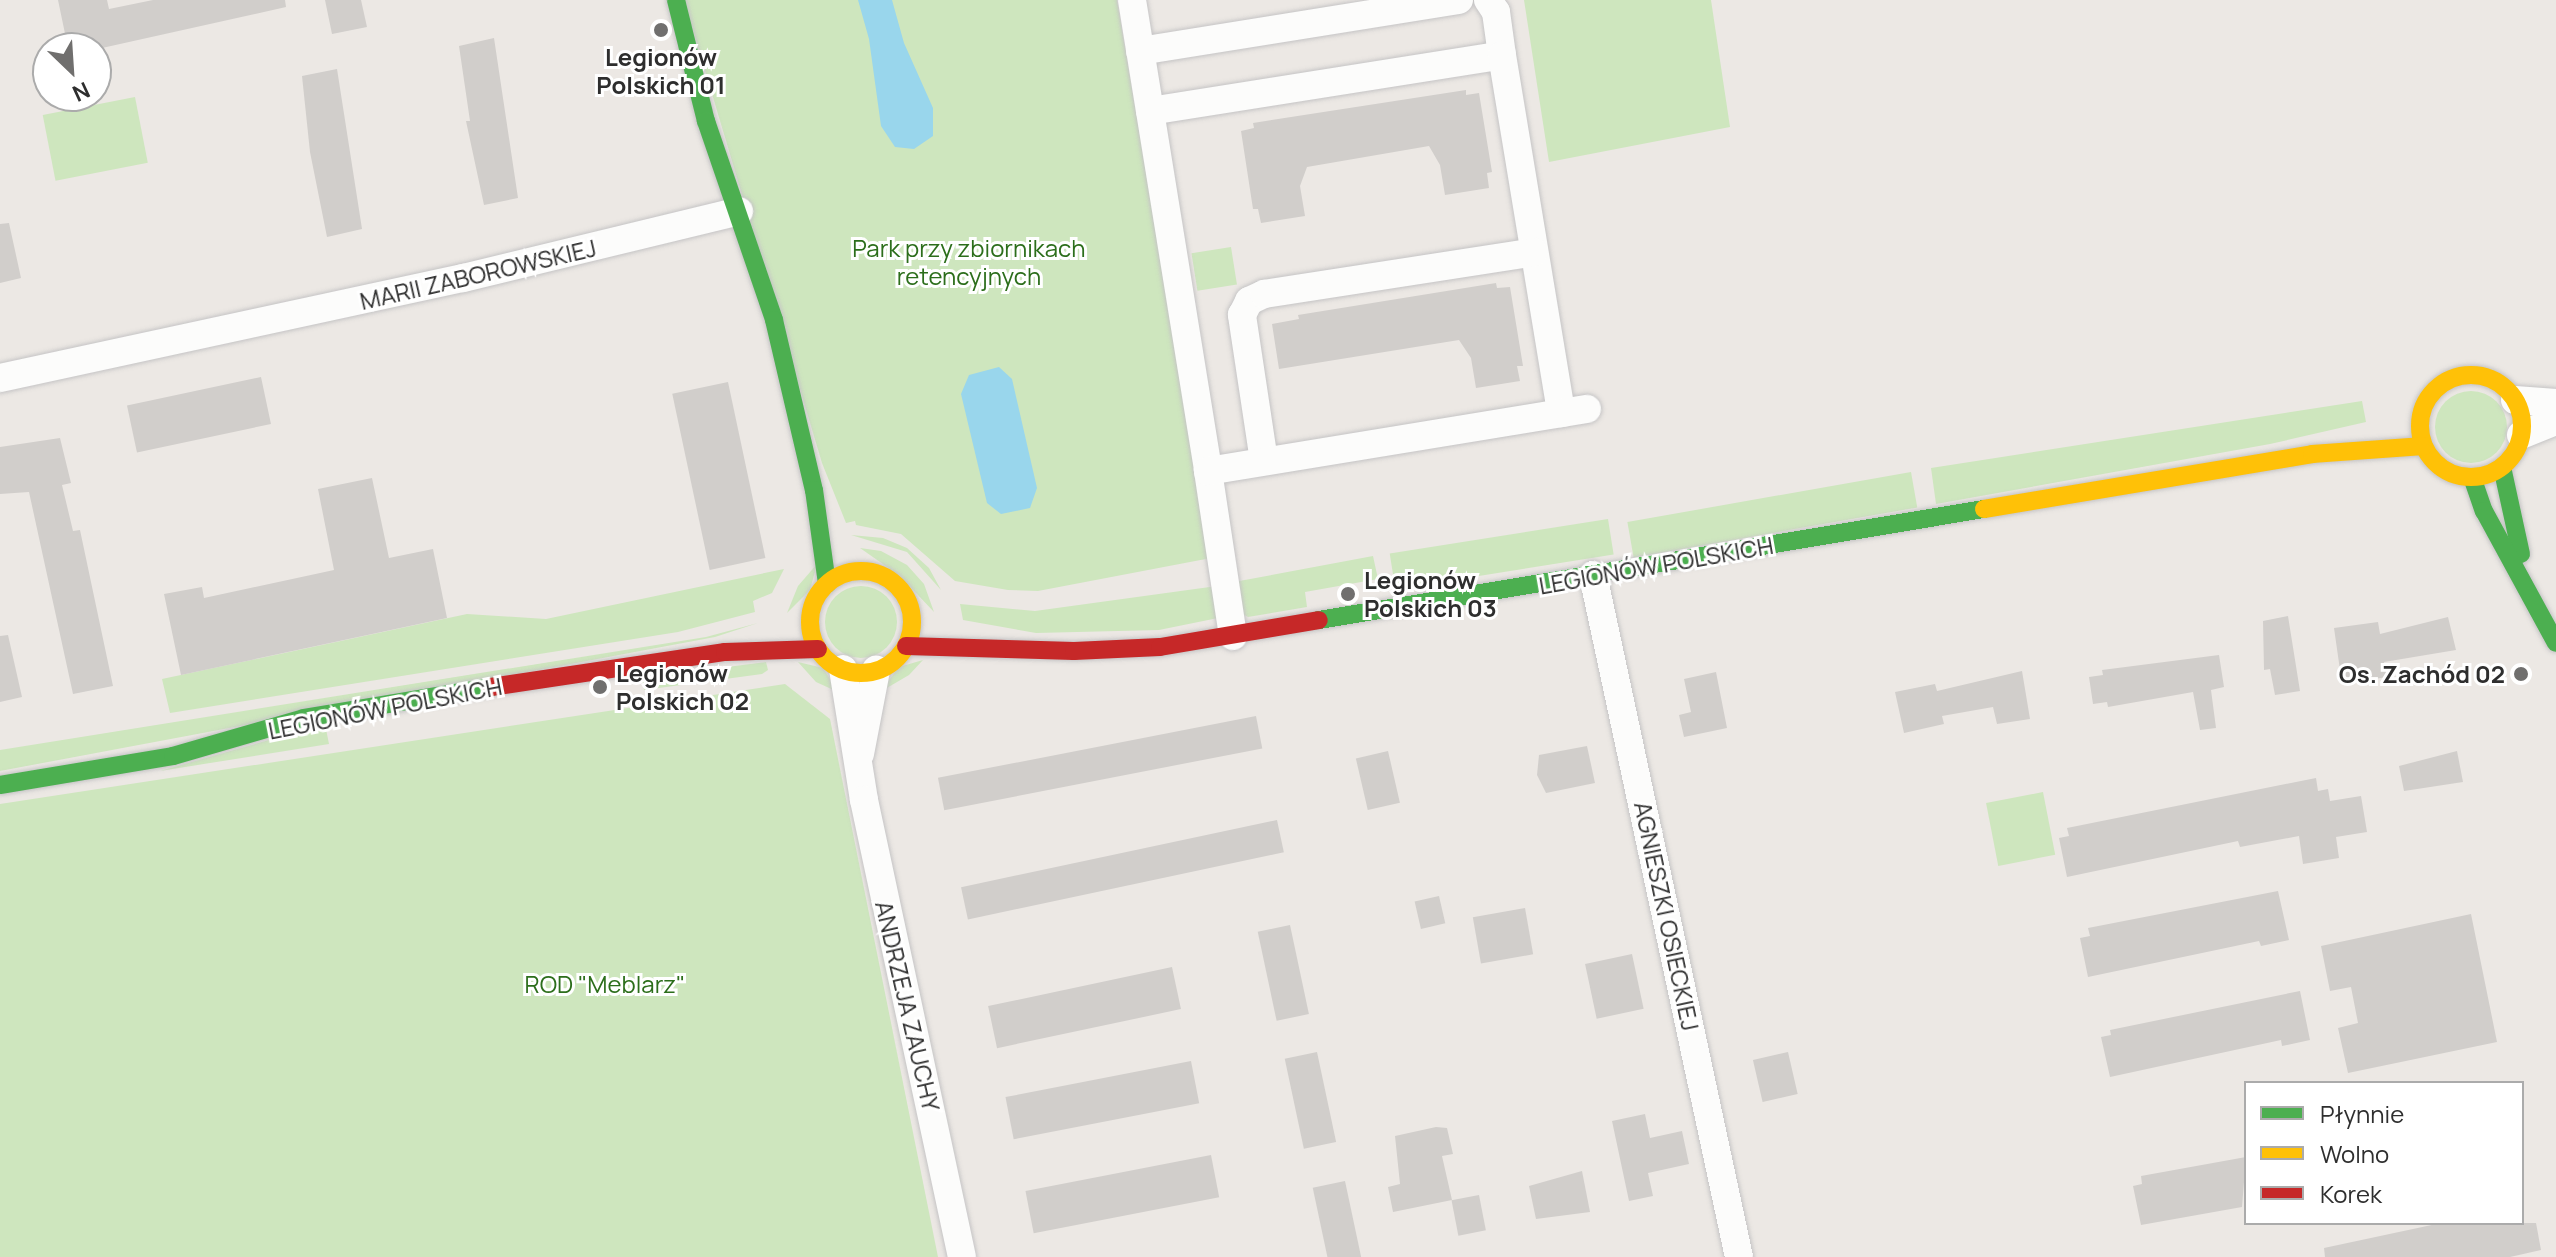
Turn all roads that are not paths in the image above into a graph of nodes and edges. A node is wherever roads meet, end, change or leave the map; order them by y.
1 (676, 0) edge
2 (1132, 0) edge
3 (1488, 0) edge
4 (1445, 1) edge
5 (1140, 51) junction
6 (1502, 55) junction
7 (1150, 111) junction
8 (739, 211) junction
9 (1534, 252) junction
10 (0, 378) edge
11 (2515, 400) junction
12 (2556, 403) edge
13 (2421, 417) junction
14 (2556, 421) edge
15 (2398, 423) dead end
16 (2376, 430) dead end
17 (2521, 435) junction
18 (2424, 446) junction
19 (2312, 454) junction
20 (1264, 461) junction
21 (2502, 467) junction
22 (1208, 471) junction
23 (2472, 477) junction
24 (814, 490) junction
25 (841, 531) dead end
26 (853, 552) dead end
27 (864, 571) junction
28 (1593, 575) junction
29 (827, 584) junction
30 (2528, 592) junction
31 (954, 626) dead end
32 (767, 630) dead end
33 (1233, 636) junction
34 (2556, 643) edge
35 (997, 644) junction
36 (906, 646) junction
37 (818, 649) junction
38 (725, 652) junction
39 (843, 669) junction
40 (876, 670) junction
41 (860, 755) junction
42 (0, 785) edge
43 (962, 1257) edge
44 (1739, 1257) edge

1 - 8 street
2 - 5 street
3 - 6 street
4 - 5 street
5 - 7 street
6 - 7 street
6 - 9 street
7 - 22 street
8 - 10 street, MARII ZABOROWSKIEJ
8 - 24 street
9 - 20 street
9 - 20 street
11 - 12 street
11 - 13 street
11 - 17 street
13 - 15 street
13 - 18 street
14 - 17 street
16 - 19 street, LEGIONÓW POLSKICH
17 - 21 street
18 - 19 street, LEGIONÓW POLSKICH
18 - 23 street
19 - 28 street, LEGIONÓW POLSKICH
20 - 22 street
21 - 23 street
21 - 30 street
22 - 33 street
23 - 30 street
24 - 25 street
24 - 29 street
26 - 27 street
27 - 29 street
27 - 36 street
28 - 33 street, LEGIONÓW POLSKICH
28 - 44 street, AGNIESZKI OSIECKIEJ
29 - 37 street
30 - 34 street
31 - 35 street, LEGIONÓW POLSKICH
32 - 38 street, LEGIONÓW POLSKICH
33 - 35 street, LEGIONÓW POLSKICH
35 - 36 street, LEGIONÓW POLSKICH
36 - 40 street
37 - 38 street, LEGIONÓW POLSKICH
37 - 39 street
38 - 42 street, LEGIONÓW POLSKICH
39 - 40 street
39 - 41 street, ANDRZEJA ZAUCHY
40 - 41 street, ANDRZEJA ZAUCHY
41 - 43 street, ANDRZEJA ZAUCHY

